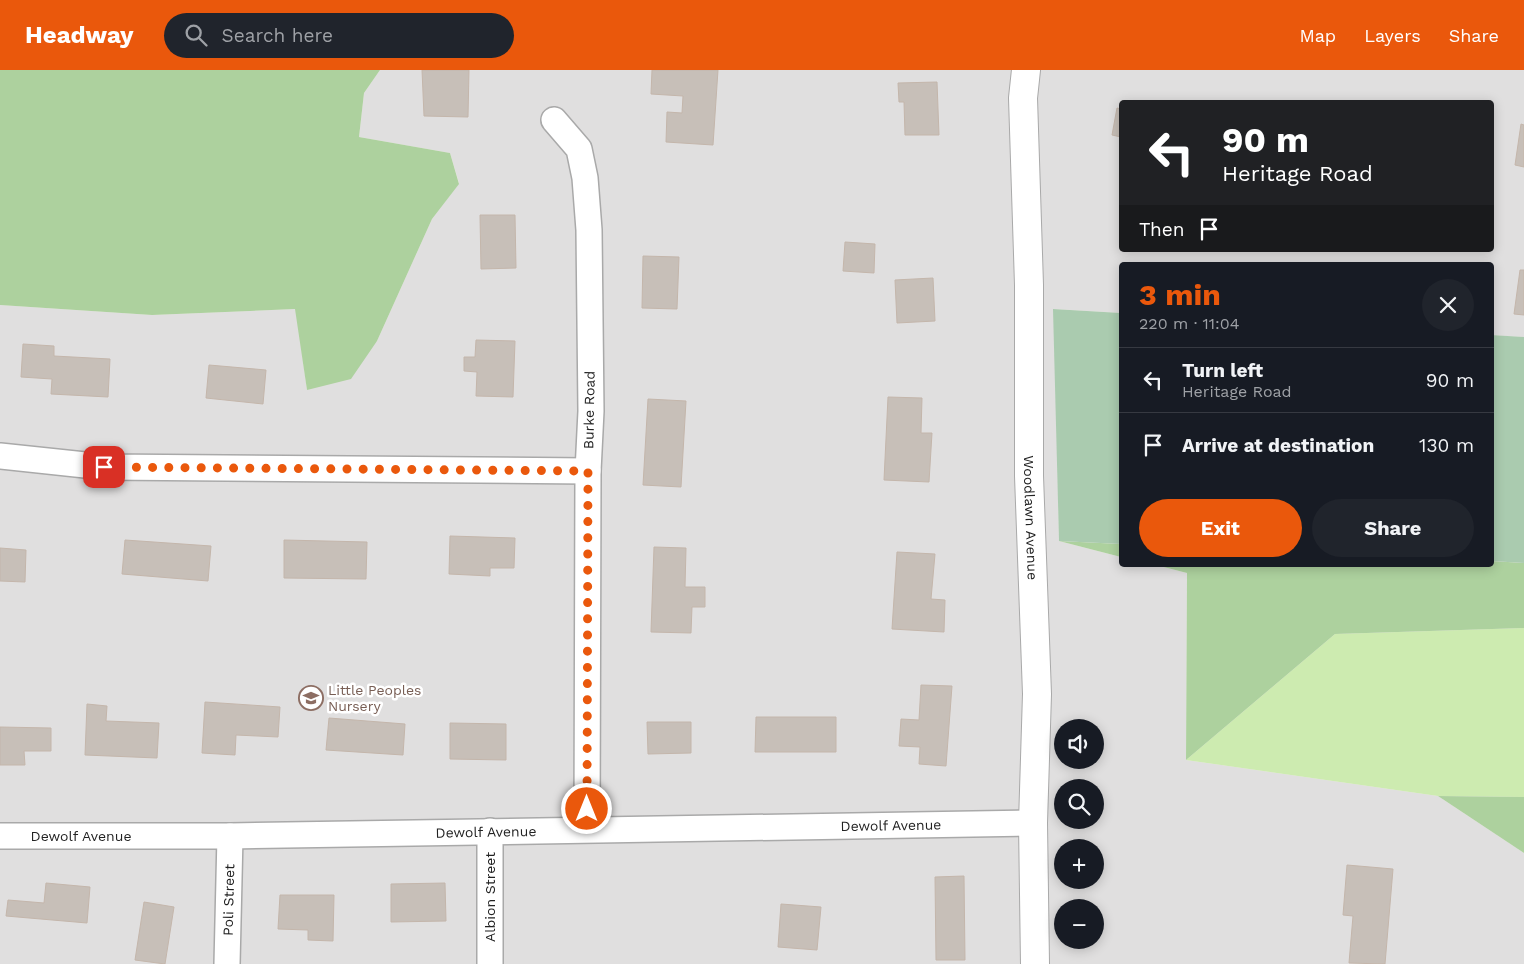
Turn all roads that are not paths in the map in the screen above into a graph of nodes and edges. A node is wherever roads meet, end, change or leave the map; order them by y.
1 (1026, 70) edge
2 (554, 120) dead end
3 (0, 456) edge
4 (588, 471) junction
5 (1033, 824) junction
6 (586, 829) junction
7 (490, 831) junction
8 (0, 836) edge
9 (230, 836) junction
10 (227, 964) edge
11 (490, 964) edge
12 (1035, 964) edge

1 - 5 street, Woodlawn Avenue
2 - 4 street, Burke Road
3 - 4 street
4 - 6 street, Burke Road
5 - 6 street, Dewolf Avenue
5 - 12 street, Woodlawn Avenue
6 - 7 street, Dewolf Avenue
7 - 9 street, Dewolf Avenue
7 - 11 street, Albion Street
8 - 9 street, Dewolf Avenue
9 - 10 street, Poli Street

